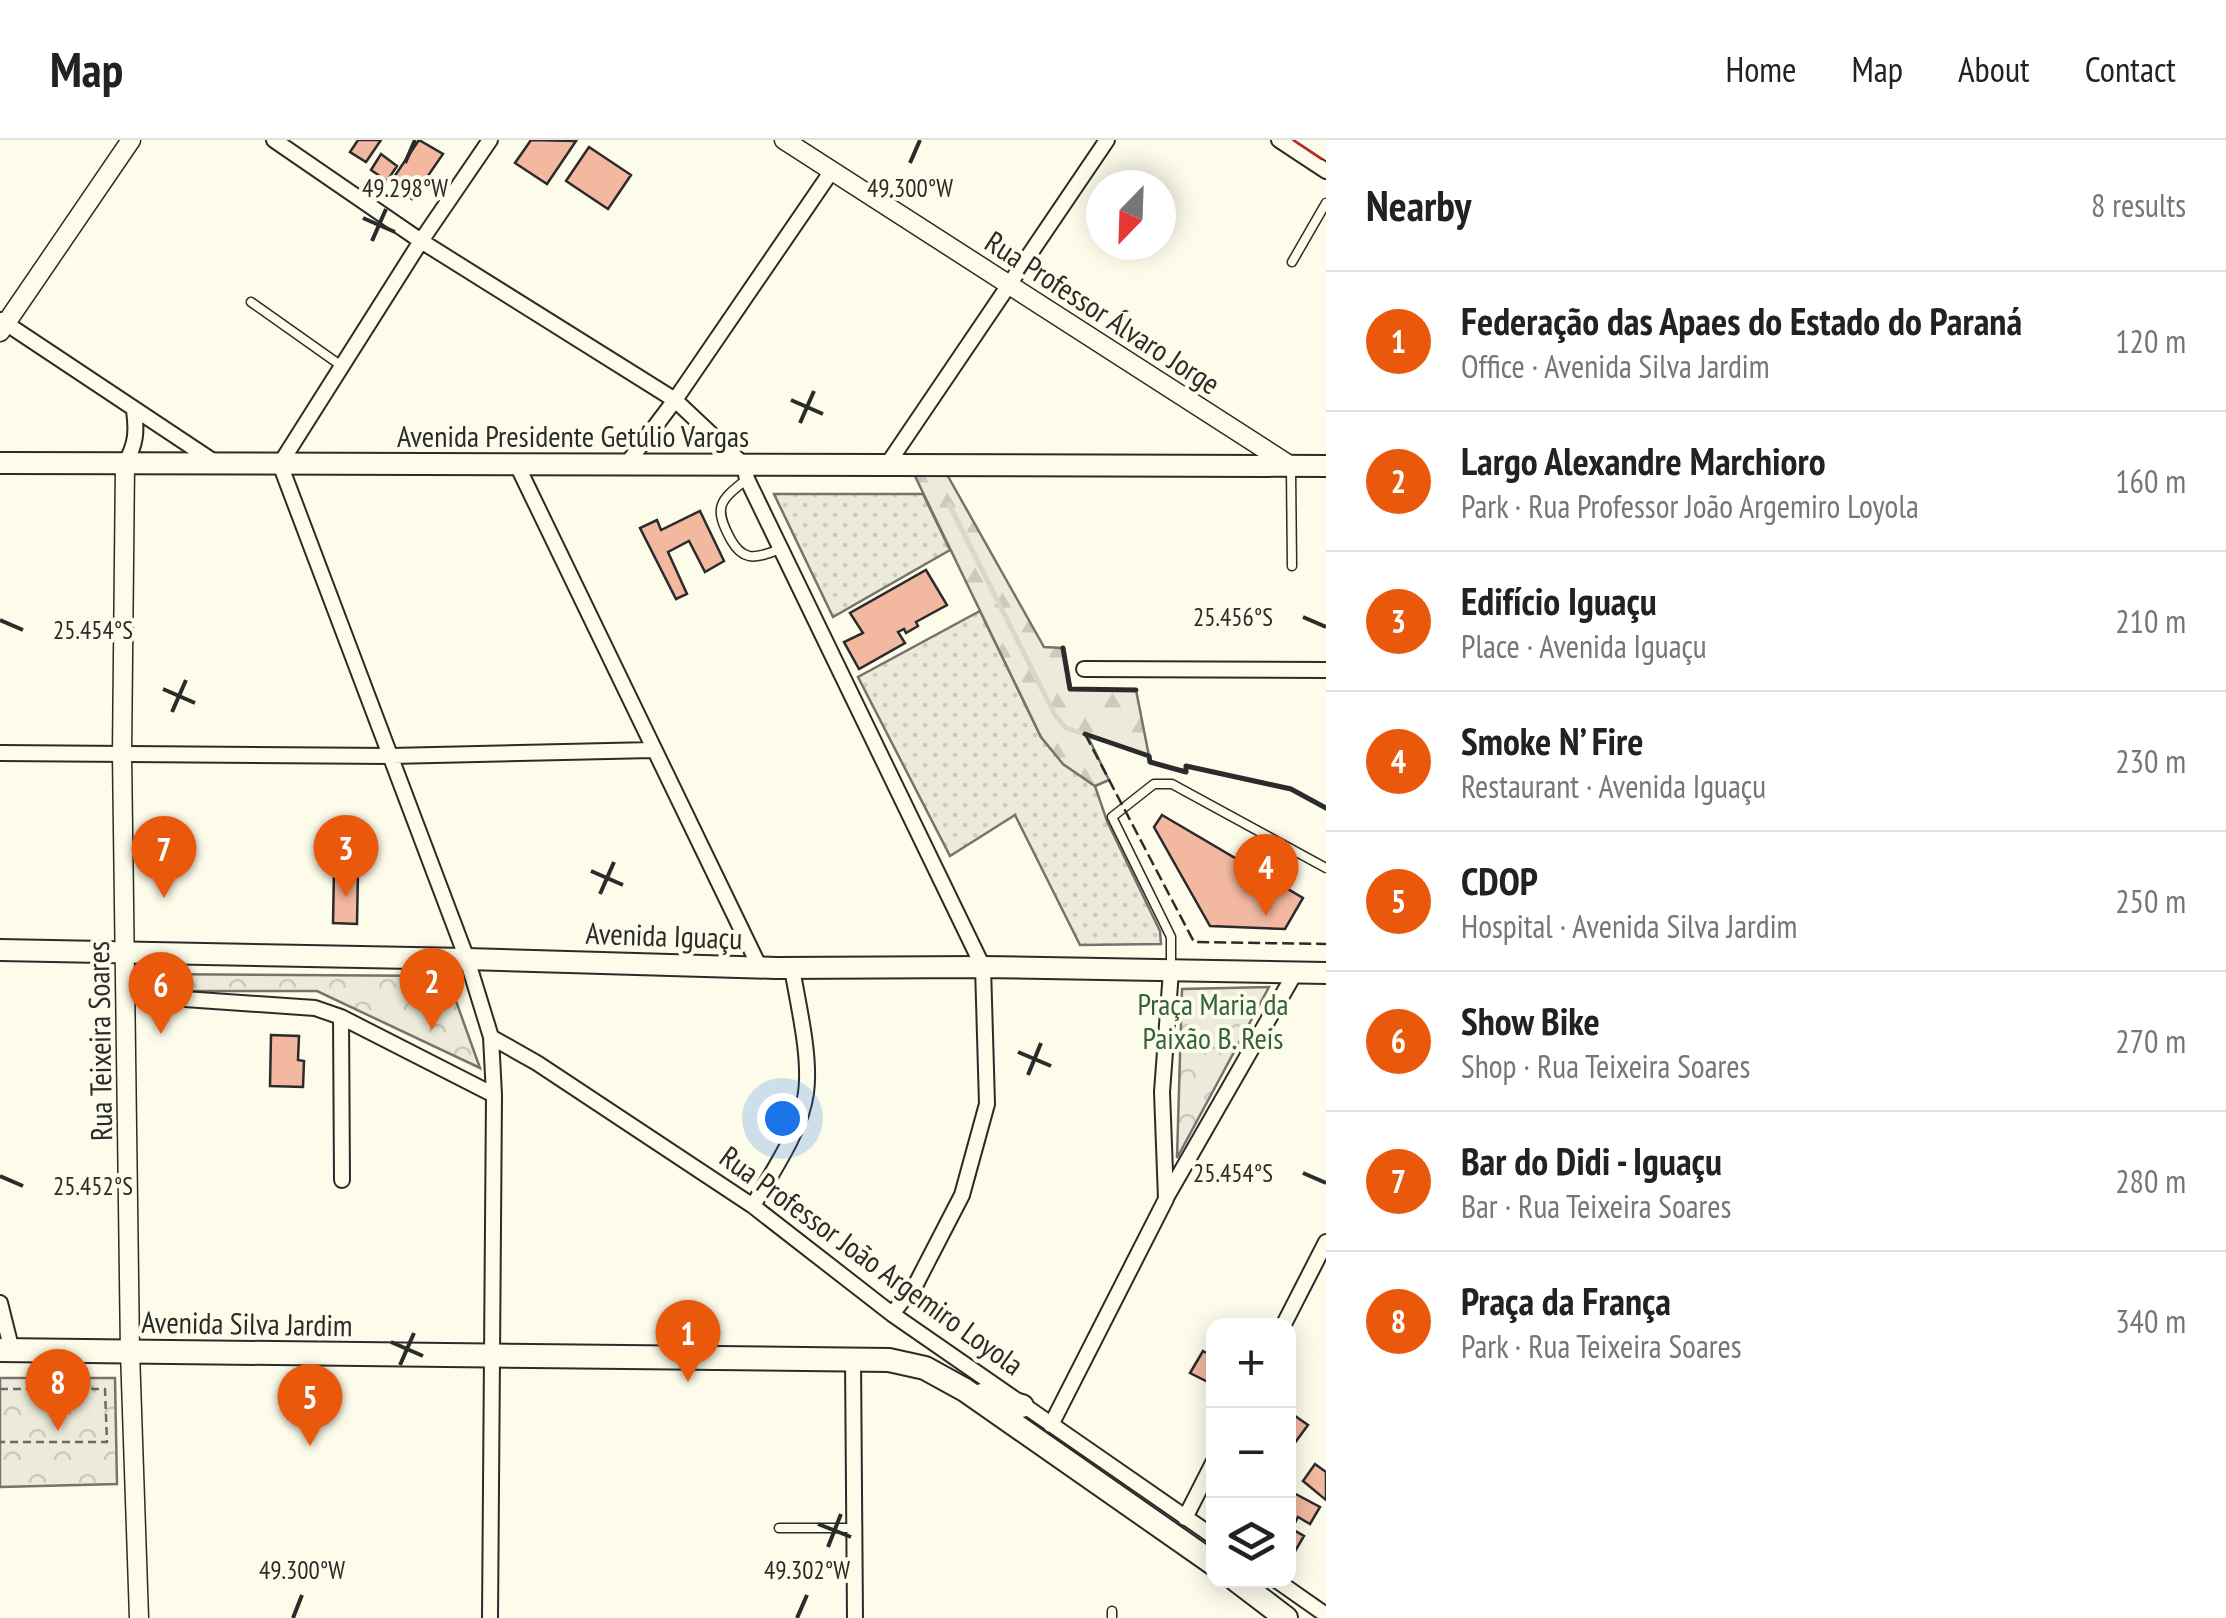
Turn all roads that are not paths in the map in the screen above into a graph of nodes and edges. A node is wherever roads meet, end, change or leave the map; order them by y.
1 (131, 140) edge
2 (274, 140) edge
3 (490, 140) edge
4 (784, 140) edge
5 (1107, 140) edge
6 (1279, 140) edge
7 (831, 172) junction
8 (1326, 172) edge
9 (1326, 203) edge
10 (422, 240) junction
11 (1292, 262) dead end
12 (1009, 284) junction
13 (250, 302) dead end
14 (2, 325) edge
15 (343, 367) junction
16 (675, 400) junction
17 (134, 410) junction
18 (0, 464) edge
19 (125, 464) junction
20 (217, 464) junction
21 (280, 464) junction
22 (518, 464) junction
23 (626, 465) junction
24 (886, 465) junction
25 (1291, 466) junction
26 (1326, 466) edge
27 (745, 472) junction
28 (781, 549) junction
29 (1292, 566) dead end
30 (1084, 669) dead end
31 (1326, 670) edge
32 (653, 750) junction
33 (0, 753) edge
34 (122, 754) junction
35 (391, 756) junction
36 (1326, 868) edge
37 (0, 950) edge
38 (126, 952) junction
39 (467, 958) junction
40 (760, 968) junction
41 (792, 968) junction
42 (983, 968) junction
43 (1171, 970) junction
44 (1295, 973) junction
45 (1326, 973) edge
46 (126, 995) junction
47 (341, 1017) junction
48 (491, 1037) junction
49 (494, 1095) junction
50 (342, 1180) dead end
51 (1166, 1199) junction
52 (753, 1206) junction
53 (1326, 1242) edge
54 (0, 1303) edge
55 (892, 1314) junction
56 (1287, 1318) edge
57 (6, 1350) edge
58 (130, 1352) junction
59 (490, 1355) junction
60 (853, 1359) junction
61 (965, 1390) junction
62 (1022, 1406) junction
63 (1051, 1425) junction
64 (1206, 1477) edge
65 (1185, 1518) junction
66 (778, 1528) dead end
67 (854, 1528) junction
68 (1206, 1532) edge
69 (1206, 1558) edge
70 (1251, 1588) edge
71 (1287, 1588) edge
72 (1326, 1616) edge
73 (138, 1618) edge
74 (490, 1618) edge
75 (856, 1618) edge
76 (1286, 1618) edge

1 - 14 street
2 - 10 street
3 - 10 street
4 - 7 street, Rua Professor Álvaro Jorge
5 - 12 street
6 - 8 street
7 - 12 street, Rua Professor Álvaro Jorge
7 - 16 street
9 - 11 lane
10 - 15 street
10 - 16 street
12 - 24 street
12 - 25 street, Rua Professor Álvaro Jorge
13 - 15 lane
14 - 17 street
15 - 21 street
16 - 23 street
16 - 27 street
17 - 19 street
17 - 20 street
18 - 19 main road, Avenida Presidente Getúlio Vargas
19 - 20 main road, Avenida Presidente Getúlio Vargas
19 - 34 street, Rua Teixeira Soares
20 - 21 main road, Avenida Presidente Getúlio Vargas
21 - 22 main road, Avenida Presidente Getúlio Vargas
21 - 35 street
22 - 23 main road, Avenida Presidente Getúlio Vargas
22 - 32 street
23 - 27 main road, Avenida Presidente Getúlio Vargas
24 - 25 main road, Avenida Presidente Getúlio Vargas
24 - 27 main road, Avenida Presidente Getúlio Vargas
25 - 26 main road, Avenida Presidente Getúlio Vargas
25 - 29 lane
27 - 28 street
27 - 28 lane
28 - 42 street
30 - 31 street
32 - 35 street
32 - 40 street
33 - 34 street
34 - 35 street
34 - 38 street, Rua Teixeira Soares
35 - 39 street
36 - 43 lane
37 - 38 main road, Avenida Iguaçu
38 - 39 main road, Avenida Iguaçu
38 - 46 street, Rua Teixeira Soares
39 - 40 main road, Avenida Iguaçu
39 - 48 street
40 - 41 main road, Avenida Iguaçu
41 - 42 main road, Avenida Iguaçu
41 - 52 street
42 - 43 main road, Avenida Iguaçu
42 - 55 street
43 - 44 main road, Avenida Iguaçu
43 - 51 street
44 - 45 main road, Avenida Iguaçu
44 - 51 street
46 - 47 street
46 - 58 street, Rua Teixeira Soares
47 - 49 street
47 - 50 street
48 - 49 street
48 - 52 street, Rua Professor João Argemiro Loyola
49 - 59 street
51 - 63 street
52 - 55 street, Rua Professor João Argemiro Loyola
53 - 56 street
54 - 57 street
55 - 62 street, Rua Professor João Argemiro Loyola
57 - 58 main road, Avenida Silva Jardim
58 - 59 main road, Avenida Silva Jardim
58 - 73 street, Rua Teixeira Soares
59 - 60 main road, Avenida Silva Jardim
59 - 74 street
60 - 61 main road, Rua Professor João Argemiro Loyola
60 - 67 street
61 - 62 main road
61 - 69 main road, Rua Professor João Argemiro Loyola
62 - 63 street, Rua Professor João Argemiro Loyola
63 - 65 street, Rua Professor João Argemiro Loyola
64 - 65 street
65 - 68 street, Rua Professor João Argemiro Loyola
66 - 67 lane
67 - 75 street
70 - 76 main road
71 - 72 street

